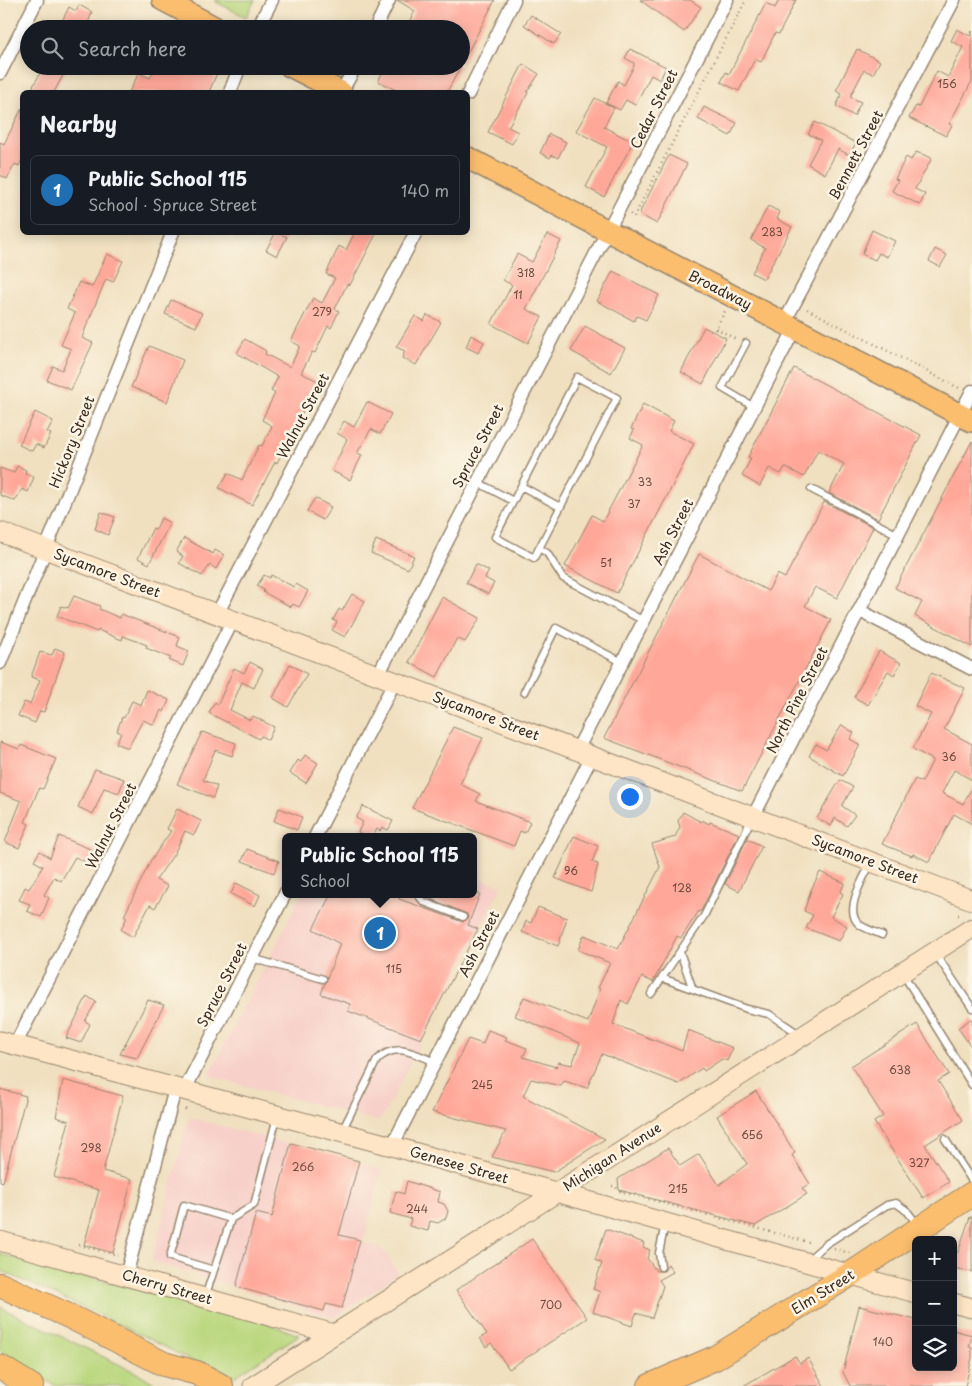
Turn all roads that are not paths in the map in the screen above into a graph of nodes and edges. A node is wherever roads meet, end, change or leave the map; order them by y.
1 (38, 0) edge
2 (162, 0) edge
3 (272, 0) edge
4 (389, 0) edge
5 (514, 0) edge
6 (727, 0) edge
7 (954, 0) edge
8 (28, 20) edge
9 (201, 20) edge
10 (262, 20) edge
11 (379, 20) edge
12 (20, 35) edge
13 (0, 73) edge
14 (237, 75) edge
15 (308, 75) edge
16 (351, 75) edge
17 (231, 90) edge
18 (337, 90) edge
19 (342, 90) edge
20 (470, 90) edge
21 (470, 159) edge
22 (607, 232) junction
23 (172, 235) edge
24 (415, 235) edge
25 (789, 326) junction
26 (746, 344) dead end
27 (972, 391) edge
28 (754, 407) junction
29 (966, 417) edge
30 (476, 482) junction
31 (521, 486) junction
32 (811, 490) dead end
33 (513, 501) junction
34 (560, 507) junction
35 (0, 532) edge
36 (898, 536) junction
37 (539, 548) junction
38 (46, 549) junction
39 (860, 611) junction
40 (225, 617) junction
41 (644, 620) junction
42 (622, 662) junction
43 (0, 663) edge
44 (972, 669) edge
45 (386, 678) junction
46 (524, 692) dead end
47 (584, 753) junction
48 (753, 817) junction
49 (317, 833) edge
50 (871, 862) junction
51 (283, 898) edge
52 (420, 898) edge
53 (972, 900) edge
54 (463, 917) dead end
55 (963, 919) edge
56 (882, 935) dead end
57 (680, 952) junction
58 (935, 952) junction
59 (252, 958) junction
60 (902, 973) junction
61 (662, 978) junction
62 (323, 979) dead end
63 (692, 987) junction
64 (651, 994) dead end
65 (972, 1008) edge
66 (802, 1036) junction
67 (8, 1043) edge
68 (436, 1062) junction
69 (972, 1085) edge
70 (181, 1096) junction
71 (278, 1116) junction
72 (341, 1132) junction
73 (945, 1139) dead end
74 (392, 1146) junction
75 (972, 1181) edge
76 (558, 1192) junction
77 (972, 1194) edge
78 (231, 1219) junction
79 (665, 1222) junction
80 (920, 1228) junction
81 (0, 1241) edge
82 (806, 1262) junction
83 (851, 1264) junction
84 (661, 1267) dead end
85 (214, 1270) junction
86 (126, 1276) junction
87 (0, 1285) edge
88 (912, 1291) edge
89 (205, 1298) junction
90 (957, 1304) edge
91 (972, 1308) edge
92 (334, 1334) junction
93 (715, 1358) junction
94 (164, 1364) junction
95 (0, 1367) edge
96 (31, 1386) edge
97 (188, 1386) edge
98 (221, 1386) edge
99 (253, 1386) edge
100 (650, 1386) edge
101 (672, 1386) edge

1 - 8 street
2 - 9 main road
3 - 10 street
4 - 11 street
5 - 20 street
6 - 22 street, Cedar Street
7 - 25 street, Bennett Street
12 - 13 street
14 - 17 street
15 - 18 main road
16 - 19 street
21 - 22 main road, Broadway
22 - 25 main road, Broadway
22 - 30 street, Spruce Street
23 - 38 street, Hickory Street
24 - 40 street, Walnut Street
25 - 28 street, Ash Street
25 - 29 main road, Broadway
26 - 28 lane
27 - 29 street, North Pine Street
28 - 41 street, Ash Street
29 - 36 street, North Pine Street
30 - 33 lane
30 - 45 street, Spruce Street
31 - 33 lane
31 - 34 lane
31 - 34 lane
32 - 36 lane
33 - 37 lane
34 - 37 lane
35 - 38 street, Sycamore Street
36 - 39 street, North Pine Street
37 - 41 lane
38 - 40 street, Sycamore Street
38 - 43 street, Hickory Street
39 - 44 street
39 - 48 street, North Pine Street
40 - 45 street, Sycamore Street
40 - 67 street, Walnut Street
41 - 42 street, Ash Street
42 - 46 lane
42 - 47 street, Ash Street
45 - 47 street, Sycamore Street
45 - 49 street, Spruce Street
47 - 48 street, Sycamore Street
47 - 68 street, Ash Street
48 - 50 street, Sycamore Street
48 - 57 lane, North Pine Street
50 - 53 street, Sycamore Street
50 - 56 lane
51 - 59 street, Spruce Street
52 - 54 lane
55 - 58 street, Michigan Avenue
57 - 61 lane, North Pine Street
57 - 63 lane
58 - 60 street, Michigan Avenue
58 - 65 lane
59 - 62 lane
59 - 70 street, Spruce Street
60 - 66 street, Michigan Avenue
60 - 69 lane
61 - 63 lane
61 - 64 lane, North Pine Street
63 - 66 lane
66 - 76 street, Michigan Avenue
67 - 70 street, Genesee Street
68 - 72 lane
68 - 74 street, Ash Street
70 - 71 street, Genesee Street
70 - 86 street, Spruce Street
71 - 72 street, Genesee Street
71 - 78 lane
72 - 74 street, Genesee Street
73 - 75 lane
74 - 76 street, Genesee Street
76 - 79 street, Genesee Street
76 - 92 street, Michigan Avenue
77 - 80 highway, Elm Street
78 - 85 lane
78 - 85 lane
79 - 82 street, Genesee Street
79 - 84 lane
80 - 82 lane
80 - 83 highway, Elm Street
81 - 86 street, Cherry Street
82 - 83 street, Genesee Street
83 - 88 street, Genesee Street
83 - 93 highway, Elm Street
85 - 89 lane
86 - 89 street, Cherry Street
87 - 94 highway
89 - 92 street, Cherry Street
90 - 91 street
92 - 99 street, Michigan Avenue
93 - 100 highway
93 - 101 main road, Elm Street
94 - 97 highway
94 - 98 highway
95 - 96 highway

